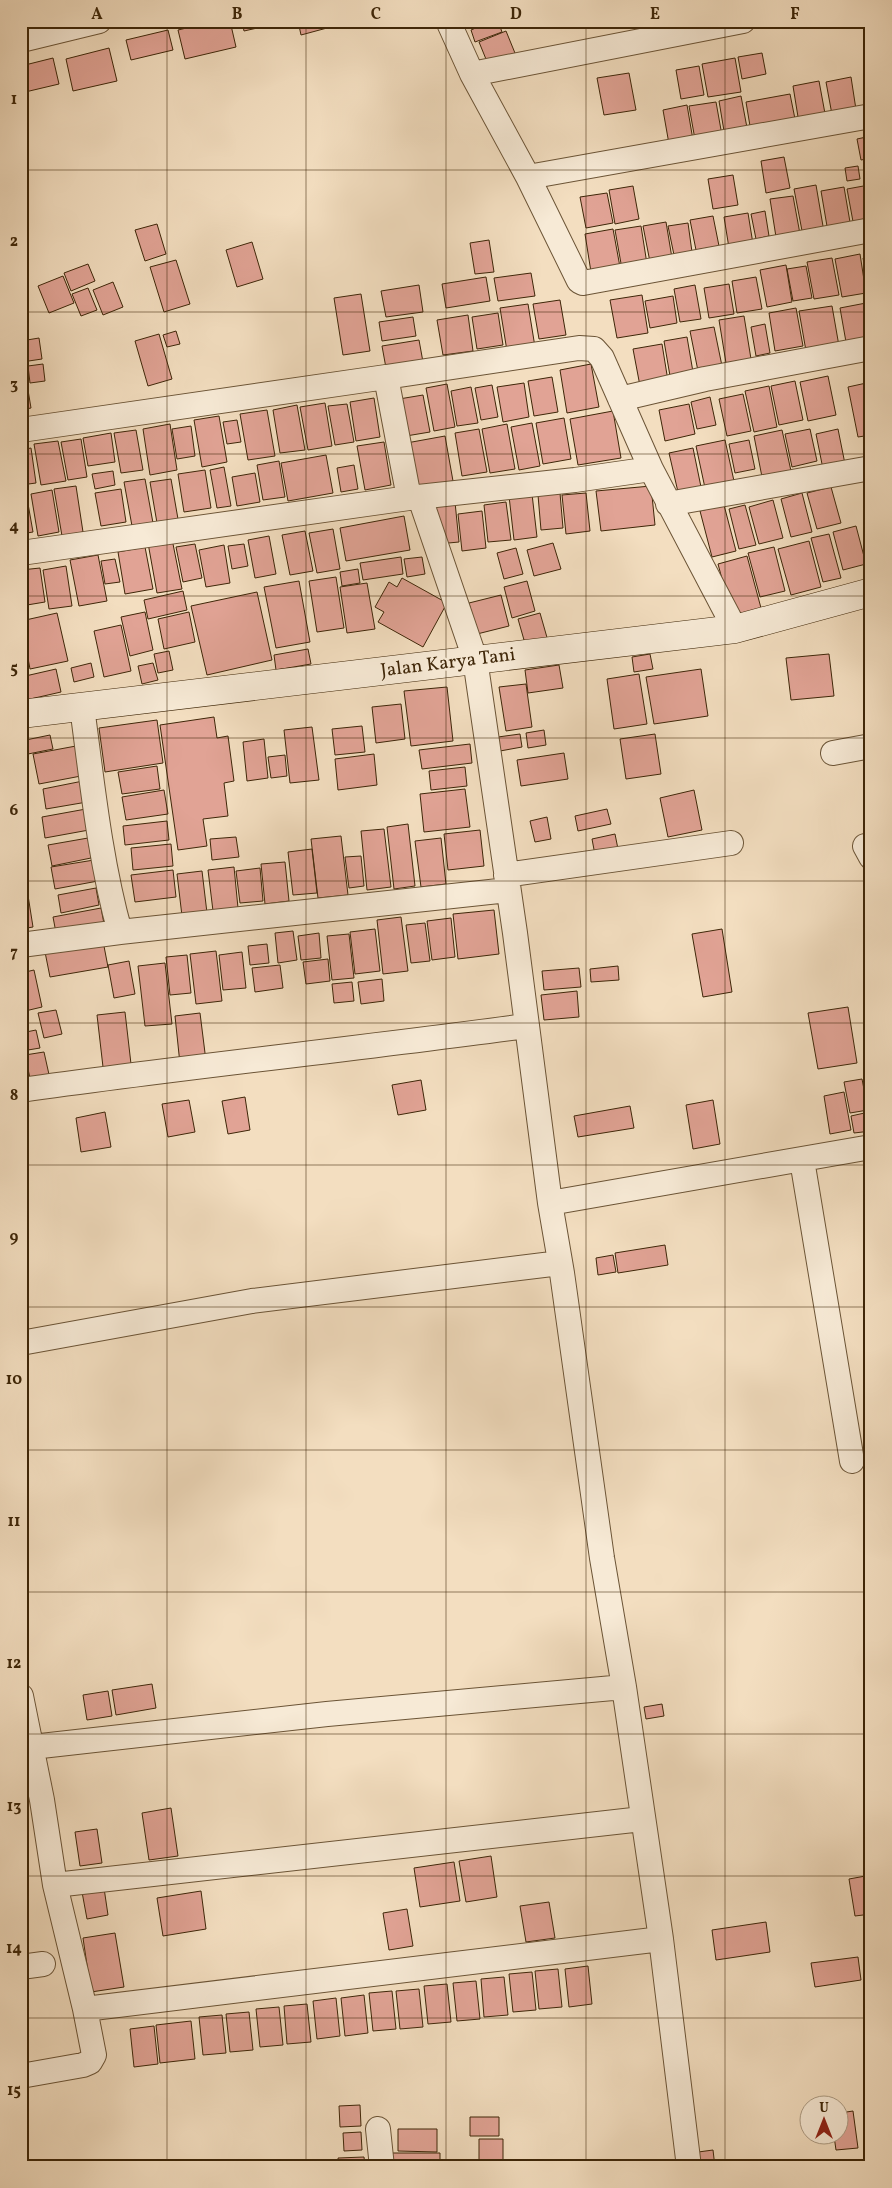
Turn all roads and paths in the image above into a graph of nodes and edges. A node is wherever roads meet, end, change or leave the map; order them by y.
1 (100, 21) edge
2 (448, 21) edge
3 (743, 21) edge
4 (21, 40) edge
5 (472, 74) junction
6 (871, 116) edge
7 (528, 177) junction
8 (871, 230) edge
9 (871, 348) edge
10 (386, 377) junction
11 (620, 399) junction
12 (21, 430) edge
13 (871, 468) edge
14 (651, 469) junction
15 (415, 498) junction
16 (668, 504) junction
17 (21, 553) edge
18 (871, 592) edge
19 (735, 629) junction
20 (475, 659) junction
21 (82, 707) junction
22 (21, 714) edge
23 (871, 746) edge
24 (833, 753) dead end
25 (731, 843) dead end
26 (871, 845) edge
27 (871, 857) edge
28 (507, 883) junction
29 (120, 932) junction
30 (21, 945) edge
31 (526, 1026) junction
32 (21, 1090) edge
33 (871, 1147) edge
34 (802, 1160) junction
35 (550, 1203) junction
36 (560, 1264) junction
37 (21, 1343) edge
38 (852, 1462) dead end
39 (624, 1688) junction
40 (21, 1696) edge
41 (32, 1747) junction
42 (31, 1801) edge
43 (642, 1820) junction
44 (55, 1885) junction
45 (661, 1939) junction
46 (85, 2009) junction
47 (21, 2076) edge
48 (378, 2129) dead end
49 (382, 2167) edge
50 (689, 2167) edge

1 - 4 street
2 - 5 street
3 - 5 street
5 - 7 street
6 - 7 street
7 - 8 street
9 - 11 street
10 - 11 street
10 - 12 street
10 - 15 street
11 - 14 street
13 - 16 street
14 - 15 street
14 - 16 street
15 - 17 street
15 - 20 street
16 - 19 street
18 - 19 street, Jalan Karya Tani
19 - 20 street, Jalan Karya Tani
20 - 21 street, Jalan Karya Tani
20 - 28 street
21 - 22 street, Jalan Karya Tani
21 - 29 street
23 - 24 street
25 - 28 street
26 - 27 street
28 - 29 street
28 - 31 street
29 - 30 street
31 - 32 street
31 - 35 street
33 - 34 street
34 - 35 street
34 - 38 street
35 - 36 street
36 - 37 street
36 - 39 street
39 - 41 street
39 - 43 street
40 - 41 street
41 - 42 street
42 - 44 street
43 - 44 street
43 - 45 street
44 - 46 street
45 - 46 street
45 - 50 street
46 - 47 street
48 - 49 street

